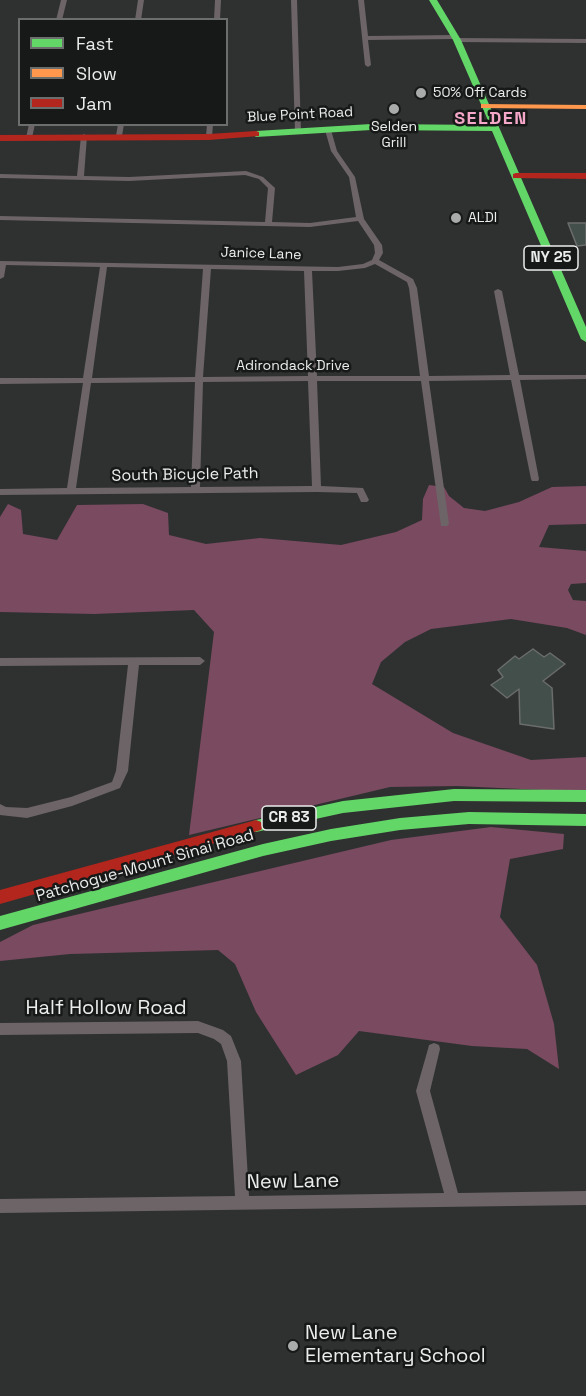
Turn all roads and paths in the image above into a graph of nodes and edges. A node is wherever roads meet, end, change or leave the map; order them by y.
1 (64, 0) edge
2 (141, 0) edge
3 (218, 0) edge
4 (294, 0) edge
5 (361, 0) edge
6 (434, 0) edge
7 (60, 18) edge
8 (138, 18) edge
9 (217, 18) edge
10 (366, 38) junction
11 (456, 39) junction
12 (586, 41) edge
13 (368, 65) dead end
14 (484, 106) junction
15 (586, 107) edge
16 (494, 128) junction
17 (120, 130) edge
18 (328, 130) junction
19 (31, 131) edge
20 (210, 131) edge
21 (298, 132) junction
22 (84, 136) junction
23 (0, 138) edge
24 (0, 176) edge
25 (516, 176) junction
26 (586, 176) edge
27 (80, 178) junction
28 (0, 219) edge
29 (360, 219) junction
30 (268, 223) junction
31 (375, 261) junction
32 (2, 263) edge
33 (104, 264) junction
34 (207, 266) junction
35 (308, 269) junction
36 (0, 277) edge
37 (498, 291) dead end
38 (586, 339) edge
39 (586, 377) edge
40 (424, 378) junction
41 (517, 378) junction
42 (313, 379) junction
43 (87, 380) junction
44 (199, 380) junction
45 (0, 381) edge
46 (535, 479) dead end
47 (317, 489) junction
48 (195, 490) junction
49 (71, 491) junction
50 (0, 492) edge
51 (364, 500) dead end
52 (444, 524) dead end
53 (200, 660) dead end
54 (134, 661) junction
55 (0, 662) edge
56 (586, 796) edge
57 (1, 812) edge
58 (586, 820) edge
59 (0, 897) edge
60 (0, 924) edge
61 (0, 1029) edge
62 (434, 1049) dead end
63 (586, 1198) edge
64 (453, 1200) junction
65 (242, 1202) junction
66 (0, 1206) edge

1 - 7 street
2 - 8 street
3 - 9 street
4 - 21 street
5 - 10 street
6 - 11 main road, NY 25
10 - 11 street
10 - 13 street
11 - 12 street
11 - 14 main road, NY 25
14 - 15 main road
14 - 16 main road, NY 25
16 - 18 main road, Blue Point Road
16 - 25 main road, NY 25
17 - 20 main road, Blue Point Road
17 - 22 main road, Blue Point Road
18 - 21 main road, Blue Point Road
18 - 29 street
19 - 22 main road, Blue Point Road
19 - 23 main road, Blue Point Road
20 - 21 main road, Blue Point Road
22 - 27 street
24 - 27 street
25 - 26 main road
25 - 38 main road, NY 25
27 - 30 street
28 - 30 street
29 - 30 street
29 - 31 street
31 - 35 street, Janice Lane
31 - 40 street
32 - 33 street, Janice Lane
32 - 36 street
33 - 34 street, Janice Lane
33 - 43 street
34 - 35 street, Janice Lane
34 - 44 street
35 - 42 street
37 - 41 street
39 - 41 street, Adirondack Drive
40 - 41 street, Adirondack Drive
40 - 42 street, Adirondack Drive
40 - 52 street
41 - 46 street
42 - 44 street, Adirondack Drive
42 - 47 street
43 - 44 street, Adirondack Drive
43 - 45 street, Adirondack Drive
43 - 49 street
44 - 48 street
47 - 48 street, South Bicycle Path
47 - 51 street, South Bicycle Path
48 - 49 street, South Bicycle Path
49 - 50 street, South Bicycle Path
53 - 54 street
54 - 55 street
54 - 57 street
56 - 59 main road, Patchogue-Mount Sinai Road / CR 83
58 - 60 main road, Patchogue-Mount Sinai Road / CR 83
61 - 65 street, Half Hollow Road
62 - 64 street
63 - 64 street, New Lane
64 - 65 street, New Lane
65 - 66 street, New Lane

